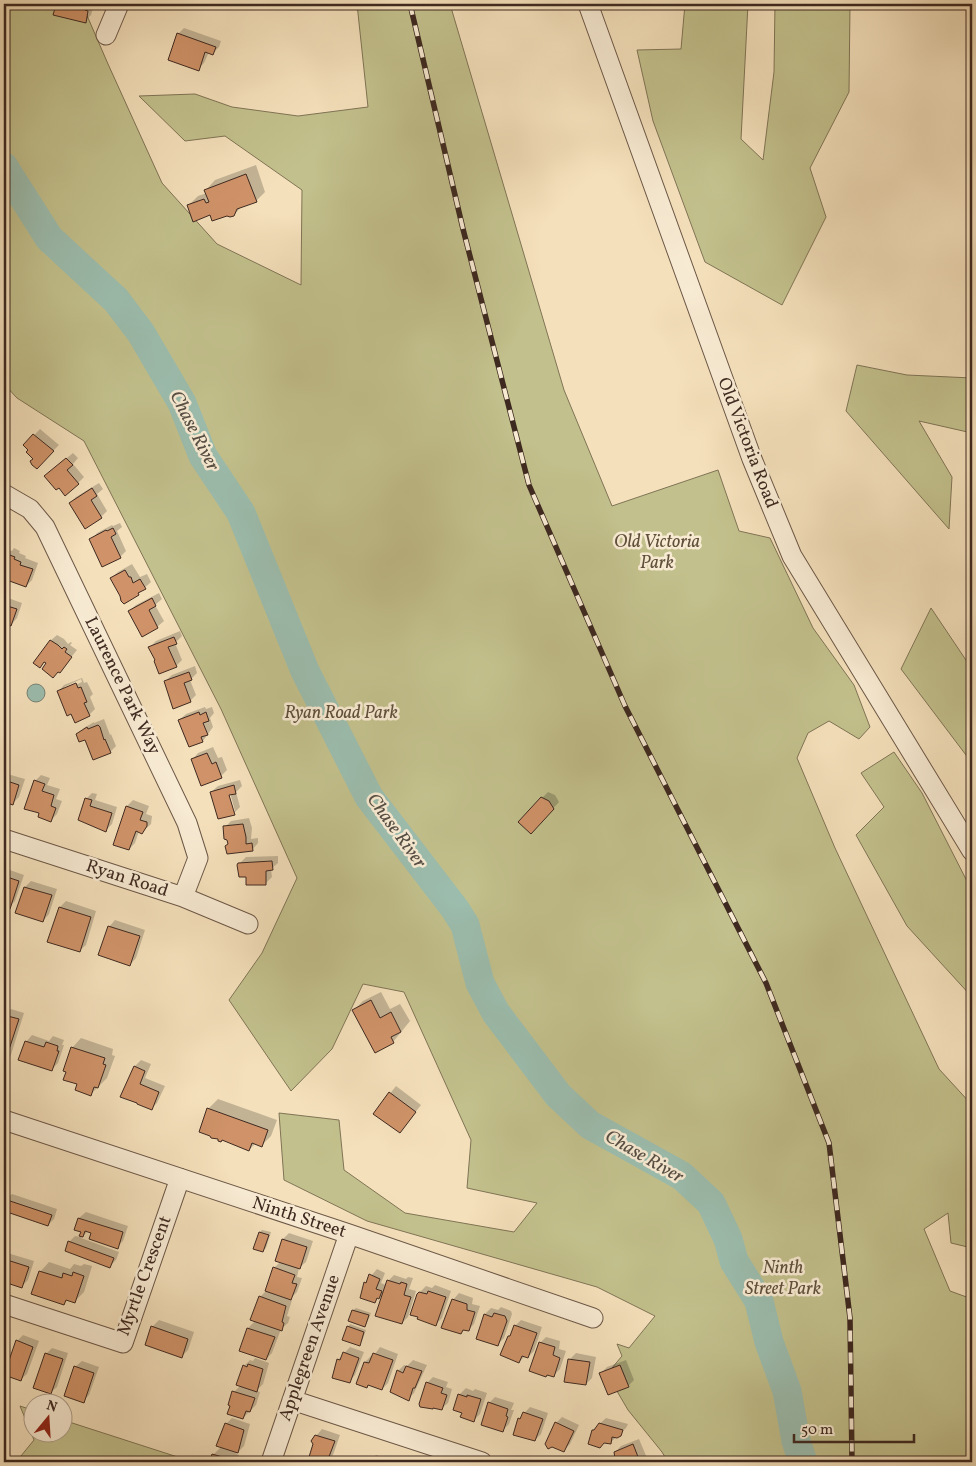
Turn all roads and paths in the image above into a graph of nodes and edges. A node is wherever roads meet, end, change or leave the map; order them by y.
1 (119, 4) edge
2 (588, 4) edge
3 (106, 35) dead end
4 (4, 494) edge
5 (4, 839) edge
6 (972, 851) edge
7 (183, 897) junction
8 (248, 924) dead end
9 (5, 1127) edge
10 (180, 1178) junction
11 (348, 1234) junction
12 (4, 1304) edge
13 (593, 1318) dead end
14 (292, 1400) junction
15 (271, 1462) edge
16 (482, 1462) edge

1 - 3 street
2 - 6 street, Old Victoria Road
4 - 7 street, Laurence Park Way
5 - 7 street, Ryan Road
7 - 8 street, Ryan Road
9 - 10 street, Ninth Street
10 - 11 street, Ninth Street
10 - 12 street, Myrtle Crescent
11 - 13 street, Ninth Street
11 - 14 street, Applegreen Avenue
14 - 15 street, Applegreen Avenue
14 - 16 street

